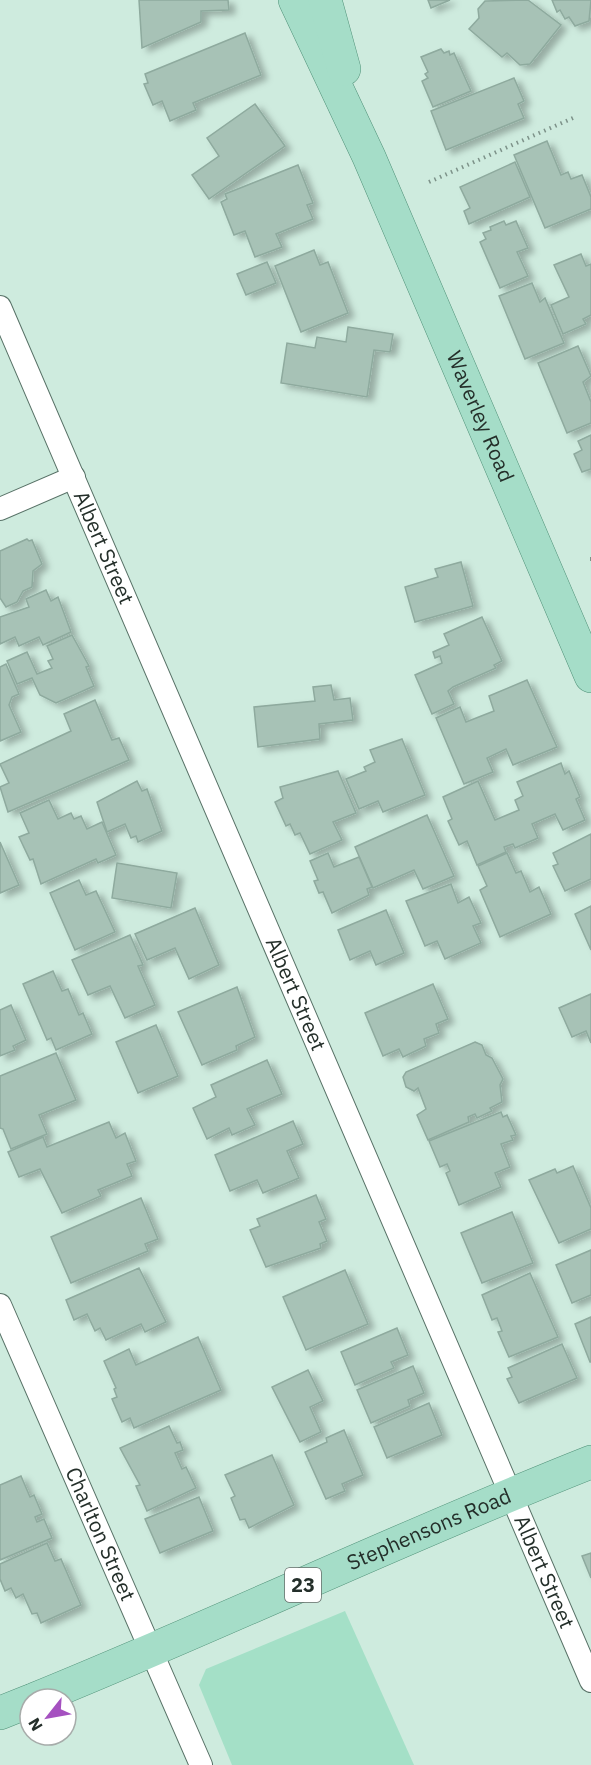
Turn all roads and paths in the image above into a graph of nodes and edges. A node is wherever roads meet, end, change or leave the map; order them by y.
1 (295, 0) edge
2 (325, 0) edge
3 (573, 118) dead end
4 (369, 157) junction
5 (429, 182) dead end
6 (0, 307) edge
7 (74, 477) junction
8 (0, 509) edge
9 (591, 676) edge
10 (0, 1305) edge
11 (591, 1462) edge
12 (510, 1494) junction
13 (153, 1651) junction
14 (591, 1681) edge
15 (64, 1687) edge
16 (18, 1706) edge
17 (0, 1713) edge
18 (201, 1765) edge

1 - 4 main road, Waverley Road
2 - 4 main road, Waverley Road
3 - 5 path
4 - 9 main road, Waverley Road
6 - 7 street, Albert Street
7 - 8 street
7 - 12 street, Albert Street
10 - 13 street, Charlton Street
11 - 12 main road, Stephensons Road / 23
12 - 13 main road, Stephensons Road / 23
12 - 14 street, Albert Street
13 - 15 main road, Stephensons Road / 23
13 - 18 street, Charlton Street
16 - 17 main road

